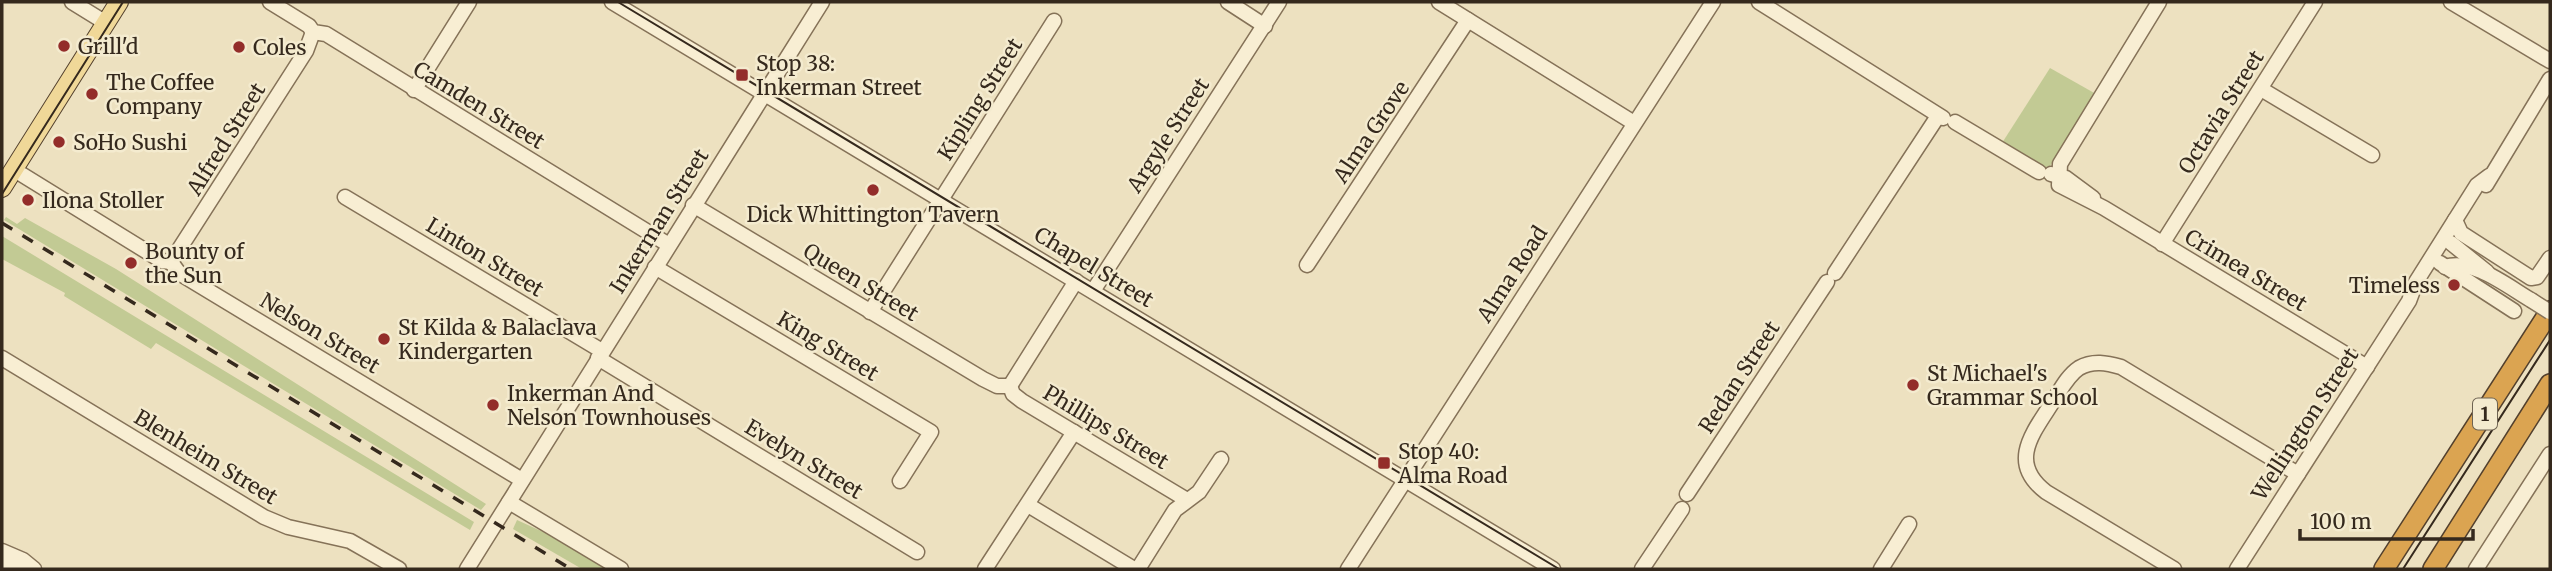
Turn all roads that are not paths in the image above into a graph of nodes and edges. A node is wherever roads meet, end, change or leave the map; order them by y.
1 (72, 2) edge
2 (120, 2) edge
3 (270, 2) edge
4 (469, 2) edge
5 (612, 2) edge
6 (822, 2) edge
7 (1228, 2) edge
8 (1279, 2) edge
9 (1439, 2) edge
10 (1713, 2) edge
11 (2159, 2) edge
12 (2315, 2) edge
13 (2451, 2) edge
14 (1765, 3) edge
15 (1468, 20) junction
16 (1054, 21) dead end
17 (106, 23) junction
18 (1265, 26) junction
19 (313, 32) junction
20 (2550, 61) edge
21 (2550, 79) edge
22 (2260, 89) junction
23 (414, 90) junction
24 (764, 93) junction
25 (1945, 118) junction
26 (1634, 123) junction
27 (2372, 155) dead end
28 (13, 169) junction
29 (2048, 173) junction
30 (2, 188) edge
31 (345, 197) dead end
32 (940, 199) junction
33 (694, 205) junction
34 (2455, 231) junction
35 (2162, 244) junction
36 (668, 245) junction
37 (2550, 258) edge
38 (170, 263) junction
39 (1307, 265) dead end
40 (2442, 265) junction
41 (655, 267) junction
42 (2490, 276) junction
43 (1076, 281) junction
44 (1093, 291) junction
45 (2409, 301) junction
46 (2514, 311) dead end
47 (870, 312) junction
48 (2550, 312) edge
49 (600, 355) junction
50 (2, 358) edge
51 (2367, 367) junction
52 (2550, 384) edge
53 (1010, 386) junction
54 (1074, 432) junction
55 (2550, 454) edge
56 (1221, 458) dead end
57 (2298, 474) junction
58 (522, 480) junction
59 (1405, 480) junction
60 (900, 481) dead end
61 (1688, 494) dead end
62 (1187, 500) junction
63 (509, 502) junction
64 (1028, 505) junction
65 (1682, 509) dead end
66 (1909, 524) dead end
67 (2, 551) edge
68 (917, 552) dead end
69 (2, 562) edge
70 (473, 567) edge
71 (1645, 567) edge
72 (26, 569) edge
73 (34, 569) edge
74 (399, 569) edge
75 (621, 569) edge
76 (985, 569) edge
77 (1136, 569) edge
78 (1348, 569) edge
79 (1553, 569) edge
80 (1881, 569) edge
81 (2174, 569) edge
82 (2237, 569) edge
83 (2384, 569) edge
84 (2433, 569) edge
85 (2476, 569) edge

1 - 17 street
2 - 17 main road
3 - 19 street, Camden Street
4 - 23 street
5 - 24 street, Chapel Street
6 - 24 street, Inkerman Street
7 - 18 street
8 - 18 street, Argyle Street
9 - 15 street
10 - 26 street, Alma Road
11 - 29 street
12 - 22 street, Octavia Street
13 - 20 street
14 - 25 street, Crimea Street
15 - 26 street
15 - 39 street, Alma Grove
16 - 32 street, Kipling Street
17 - 28 main road
18 - 44 street, Argyle Street
19 - 23 street, Camden Street
19 - 38 street, Alfred Street
21 - 34 street, Wellington Street
22 - 27 street
22 - 35 street, Octavia Street
23 - 36 street, Camden Street
24 - 32 street, Chapel Street
24 - 33 street, Inkerman Street
25 - 29 street, Crimea Street
25 - 61 street, Redan Street
26 - 59 street, Alma Road
28 - 30 main road
28 - 38 street, Nelson Street
29 - 35 street, Crimea Street
31 - 49 street, Linton Street
32 - 43 street, Chapel Street
32 - 47 street, Kipling Street
33 - 36 street, Inkerman Street
33 - 47 street, Queen Street
34 - 37 street
34 - 40 street, Wellington Street
34 - 42 street
34 - 45 street, Wellington Street
35 - 51 street, Crimea Street
36 - 41 street, Inkerman Street
38 - 58 street, Nelson Street
40 - 42 street
40 - 45 street, Wellington Street
40 - 46 street
41 - 49 street, Inkerman Street
41 - 60 street, King Street
42 - 48 street, bridge
43 - 44 street, Chapel Street
43 - 53 street
44 - 59 street, Chapel Street
45 - 51 street, Wellington Street
47 - 53 street, Queen Street
48 - 83 highway, 1
49 - 58 street, Inkerman Street
49 - 68 street, Evelyn Street
50 - 74 street, Blenheim Street
51 - 57 street, Wellington Street
52 - 84 highway, 1
53 - 54 street, Phillips Street
54 - 62 street, Phillips Street
54 - 64 street
55 - 85 street
56 - 62 street
57 - 81 street
57 - 82 street, Wellington Street
58 - 63 street, Inkerman Street
59 - 78 street, Alma Road
59 - 79 street, Chapel Street
62 - 77 street
63 - 70 street, Inkerman Street
63 - 75 street
64 - 76 street
64 - 77 street
65 - 71 street
66 - 80 street
67 - 73 street
69 - 72 street

